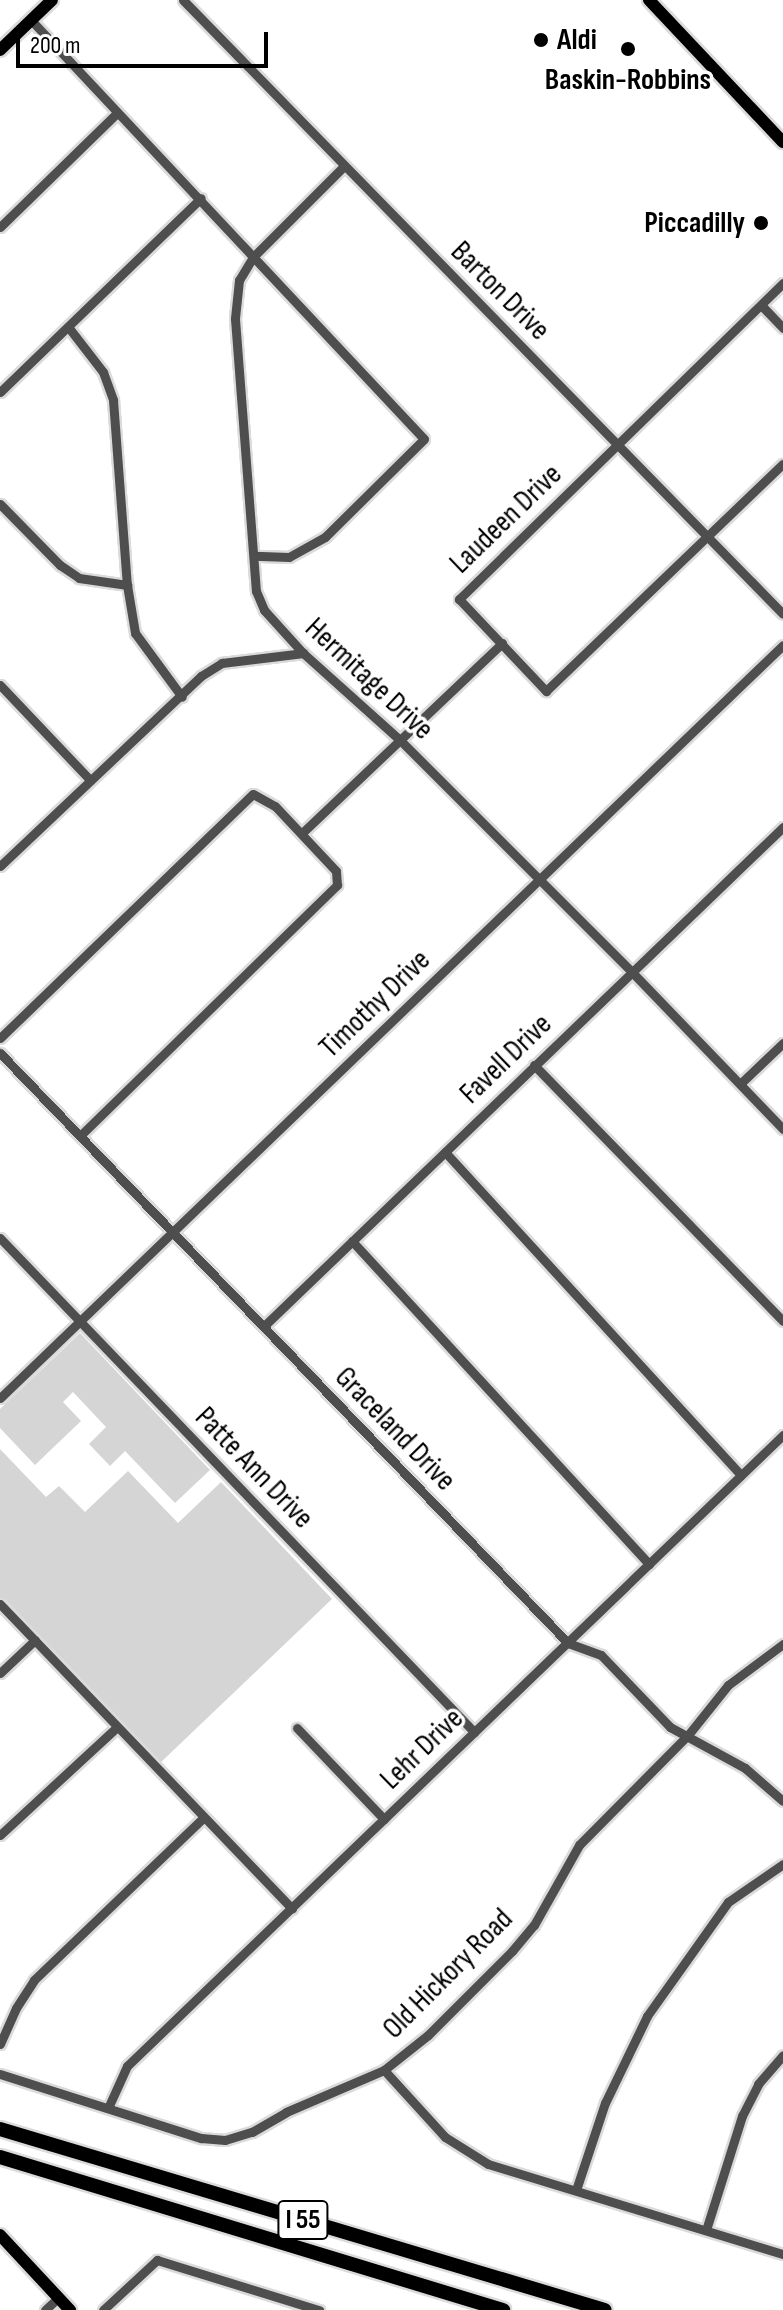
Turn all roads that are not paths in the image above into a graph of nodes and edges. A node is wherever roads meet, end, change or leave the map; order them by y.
1 (52, 0) edge
2 (183, 0) edge
3 (649, 0) edge
4 (31, 20) junction
5 (0, 50) edge
6 (117, 113) junction
7 (783, 142) edge
8 (343, 167) junction
9 (201, 198) junction
10 (0, 227) edge
11 (253, 257) junction
12 (783, 283) edge
13 (761, 305) junction
14 (69, 328) junction
15 (783, 328) edge
16 (0, 392) edge
17 (617, 443) junction
18 (783, 464) edge
19 (0, 504) edge
20 (709, 536) junction
21 (254, 556) junction
22 (127, 585) junction
23 (783, 614) edge
24 (502, 643) junction
25 (783, 645) edge
26 (303, 653) junction
27 (0, 685) edge
28 (182, 697) junction
29 (400, 740) junction
30 (90, 780) junction
31 (783, 827) edge
32 (302, 833) junction
33 (0, 866) edge
34 (539, 880) junction
35 (632, 972) junction
36 (0, 1038) edge
37 (783, 1043) edge
38 (0, 1053) edge
39 (534, 1065) junction
40 (741, 1083) junction
41 (783, 1129) edge
42 (80, 1136) junction
43 (445, 1152) junction
44 (171, 1232) junction
45 (0, 1238) edge
46 (352, 1241) junction
47 (79, 1321) junction
48 (783, 1321) edge
49 (264, 1326) junction
50 (0, 1398) edge
51 (783, 1435) edge
52 (741, 1475) junction
53 (649, 1564) junction
54 (0, 1604) edge
55 (35, 1640) junction
56 (568, 1643) junction
57 (783, 1644) edge
58 (0, 1673) edge
59 (117, 1727) junction
60 (297, 1728) dead end
61 (474, 1732) junction
62 (688, 1735) junction
63 (783, 1801) edge
64 (203, 1818) junction
65 (384, 1819) junction
66 (0, 1835) edge
67 (783, 1864) edge
68 (292, 1908) junction
69 (0, 2044) edge
70 (783, 2055) edge
71 (384, 2070) junction
72 (0, 2074) edge
73 (108, 2108) junction
74 (0, 2129) edge
75 (0, 2157) edge
76 (576, 2190) junction
77 (706, 2230) junction
78 (0, 2235) edge
79 (783, 2254) edge
80 (58, 2298) junction
81 (45, 2310) edge
82 (70, 2310) edge
83 (103, 2310) edge
84 (319, 2310) edge
85 (503, 2310) edge
86 (605, 2310) edge

1 - 4 main road
2 - 8 street, Barton Drive
3 - 7 main road
4 - 5 main road
4 - 6 street
6 - 9 street
6 - 10 street
8 - 11 street, Hermitage Drive
8 - 17 street, Barton Drive
9 - 11 street
9 - 14 street
11 - 21 street, Hermitage Drive
11 - 21 street
12 - 13 street, Laudeen Drive
13 - 15 street
13 - 17 street, Laudeen Drive
14 - 16 street
14 - 22 street
17 - 20 street, Barton Drive
17 - 24 street, Laudeen Drive
18 - 20 street
19 - 22 street
20 - 23 street, Barton Drive
20 - 24 street
21 - 26 street, Hermitage Drive
22 - 28 street
24 - 29 street
25 - 34 street, Timothy Drive
26 - 28 street
26 - 29 street, Hermitage Drive
27 - 30 street
28 - 30 street
29 - 32 street
29 - 34 street, Hermitage Drive
30 - 33 street
31 - 35 street, Favell Drive
32 - 36 street
32 - 42 street
34 - 35 street, Hermitage Drive
34 - 44 street, Timothy Drive
35 - 39 street, Favell Drive
35 - 40 street, Hermitage Drive
37 - 40 street
38 - 42 street, Graceland Drive
39 - 43 street, Favell Drive
39 - 48 street
40 - 41 street, Hermitage Drive
42 - 44 street, Graceland Drive
43 - 46 street, Favell Drive
43 - 52 street
44 - 47 street, Timothy Drive
44 - 49 street, Graceland Drive
45 - 47 street, Patte Ann Drive
46 - 49 street, Favell Drive
46 - 53 street
47 - 50 street, Timothy Drive
47 - 61 street, Patte Ann Drive
49 - 56 street, Graceland Drive
51 - 52 street, Lehr Drive
52 - 53 street, Lehr Drive
53 - 56 street, Lehr Drive
54 - 55 street
55 - 58 street
55 - 59 street
56 - 61 street, Lehr Drive
56 - 62 street, Graceland Drive
57 - 62 street, Old Hickory Road
59 - 64 street
59 - 66 street
60 - 65 street
61 - 65 street, Lehr Drive
62 - 63 street, Graceland Drive
62 - 71 street, Old Hickory Road
64 - 68 street
64 - 69 street
65 - 68 street, Lehr Drive
67 - 76 street
68 - 73 street, Lehr Drive
70 - 77 street
71 - 73 street, Old Hickory Road
71 - 76 street
72 - 73 street, Old Hickory Road
74 - 86 highway, I 55
75 - 85 highway, I 55
76 - 77 street
77 - 79 street
78 - 80 main road
80 - 81 street
80 - 82 main road
83 - 84 street

